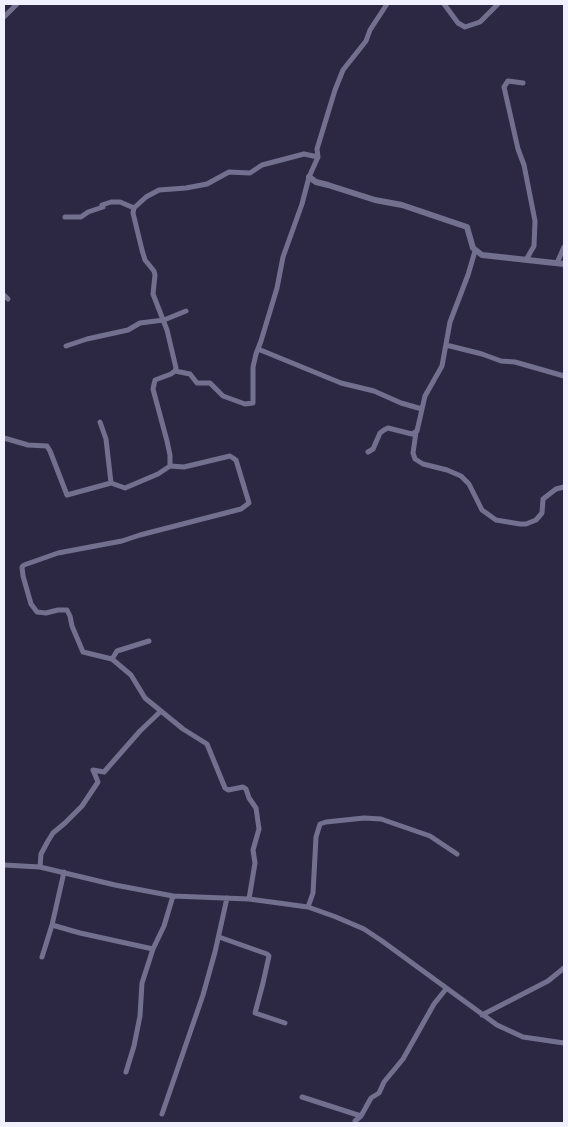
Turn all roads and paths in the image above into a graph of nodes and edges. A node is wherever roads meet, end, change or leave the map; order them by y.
1 (17, 4) edge
2 (387, 4) edge
3 (444, 4) edge
4 (498, 4) edge
5 (4, 17) edge
6 (523, 83) dead end
7 (318, 157) junction
8 (309, 177) junction
9 (134, 208) junction
10 (65, 217) dead end
11 (564, 247) edge
12 (475, 251) junction
13 (526, 260) junction
14 (561, 263) edge
15 (186, 311) dead end
16 (164, 320) junction
17 (446, 345) junction
18 (66, 346) dead end
19 (258, 349) junction
20 (175, 372) junction
21 (564, 376) edge
22 (422, 409) junction
23 (100, 422) dead end
24 (416, 432) junction
25 (4, 438) edge
26 (368, 452) dead end
27 (170, 466) junction
28 (111, 483) junction
29 (564, 487) edge
30 (149, 641) dead end
31 (112, 659) junction
32 (161, 711) junction
33 (104, 772) junction
34 (98, 782) junction
35 (457, 854) dead end
36 (4, 866) edge
37 (40, 867) junction
38 (64, 872) junction
39 (173, 896) junction
40 (227, 898) junction
41 (248, 899) junction
42 (308, 907) junction
43 (52, 925) junction
44 (219, 937) junction
45 (153, 948) junction
46 (42, 956) dead end
47 (564, 968) edge
48 (446, 989) junction
49 (482, 1015) junction
50 (285, 1023) dead end
51 (564, 1044) edge
52 (126, 1072) dead end
53 (302, 1097) dead end
54 (162, 1114) dead end
55 (361, 1116) junction
56 (355, 1121) dead end

1 - 5 street
2 - 7 street
3 - 4 street
6 - 13 street
7 - 8 street
7 - 9 street
8 - 12 street
8 - 19 street
9 - 10 street
9 - 16 street
11 - 14 street
12 - 13 street
12 - 17 street
13 - 14 street
15 - 16 street
16 - 18 street
16 - 20 street
17 - 21 street
17 - 22 street
19 - 20 street
19 - 22 street
20 - 27 street
22 - 24 street
23 - 28 street
24 - 26 street
24 - 29 street
25 - 28 street
27 - 28 street
27 - 31 street
30 - 31 street
31 - 32 street
32 - 33 street
32 - 41 street
33 - 34 street
33 - 34 street
34 - 37 street
35 - 42 street
36 - 37 street
37 - 38 street
38 - 39 street
38 - 43 street
39 - 40 street
39 - 45 street
40 - 41 street
40 - 44 street
41 - 42 street
42 - 48 street
43 - 45 street
43 - 46 street
44 - 50 street
44 - 54 street
45 - 52 street
47 - 49 street
48 - 49 street
48 - 55 street
49 - 51 street
53 - 55 street
55 - 56 street

